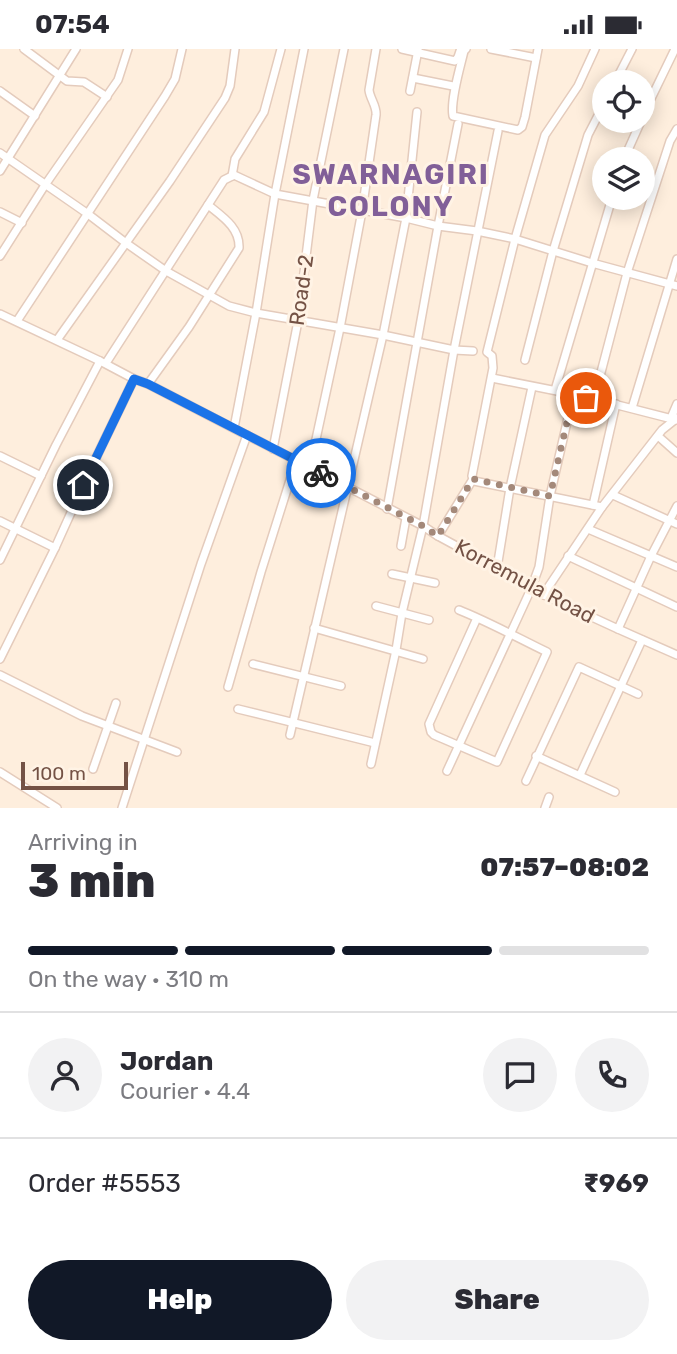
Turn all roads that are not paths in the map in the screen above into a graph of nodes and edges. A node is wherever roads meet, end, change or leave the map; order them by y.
1 (76, 49) edge
2 (128, 49) edge
3 (182, 49) edge
4 (235, 49) edge
5 (281, 49) edge
6 (304, 49) edge
7 (344, 49) edge
8 (376, 49) edge
9 (402, 49) edge
10 (460, 49) edge
11 (466, 49) edge
12 (491, 49) edge
13 (538, 49) edge
14 (595, 49) edge
15 (632, 49) edge
16 (676, 49) edge
17 (29, 50) edge
18 (418, 51) edge
19 (536, 58) junction
20 (621, 70) edge
21 (60, 76) junction
22 (413, 78) junction
23 (453, 86) dead end
24 (0, 91) edge
25 (410, 91) dead end
26 (655, 92) edge
27 (107, 97) junction
28 (417, 112) dead end
29 (35, 116) junction
30 (458, 124) dead end
31 (592, 127) edge
32 (677, 129) edge
33 (498, 131) dead end
34 (0, 153) edge
35 (8, 159) junction
36 (0, 171) edge
37 (232, 176) junction
38 (45, 185) junction
39 (275, 194) junction
40 (313, 200) junction
41 (208, 205) junction
42 (608, 210) edge
43 (362, 211) junction
44 (0, 212) edge
45 (88, 214) junction
46 (406, 218) junction
47 (22, 223) junction
48 (438, 226) junction
49 (477, 231) junction
50 (515, 239) junction
51 (126, 243) junction
52 (553, 251) junction
53 (0, 256) edge
54 (677, 259) edge
55 (592, 263) junction
56 (166, 271) junction
57 (627, 273) junction
58 (673, 285) edge
59 (209, 296) junction
60 (256, 313) junction
61 (0, 314) edge
62 (17, 321) junction
63 (298, 321) junction
64 (340, 328) junction
65 (383, 335) junction
66 (57, 340) junction
67 (417, 342) junction
68 (454, 350) junction
69 (472, 352) dead end
70 (525, 360) dead end
71 (103, 362) junction
72 (492, 378) junction
73 (134, 379) junction
74 (148, 384) junction
75 (531, 387) junction
76 (555, 390) junction
77 (573, 396) junction
78 (594, 399) junction
79 (616, 404) junction
80 (677, 404) edge
81 (632, 408) junction
82 (675, 419) edge
83 (234, 428) junction
84 (247, 435) junction
85 (658, 436) junction
86 (273, 449) junction
87 (677, 453) edge
88 (0, 456) edge
89 (296, 461) junction
90 (310, 467) junction
91 (41, 476) junction
92 (473, 479) junction
93 (347, 487) junction
94 (510, 488) junction
95 (613, 495) junction
96 (550, 496) junction
97 (598, 506) junction
98 (677, 506) edge
99 (387, 509) junction
100 (406, 518) junction
101 (0, 521) edge
102 (673, 522) edge
103 (423, 526) junction
104 (15, 528) junction
105 (588, 529) junction
106 (438, 536) junction
107 (401, 546) dead end
108 (55, 548) junction
109 (651, 556) junction
110 (568, 557) junction
111 (0, 560) edge
112 (497, 568) junction
113 (677, 568) edge
114 (391, 574) dead end
115 (411, 577) junction
116 (435, 583) dead end
117 (636, 588) junction
118 (531, 589) junction
119 (543, 595) junction
120 (376, 606) dead end
121 (677, 607) edge
122 (459, 610) dead end
123 (402, 613) junction
124 (477, 618) junction
125 (429, 619) dead end
126 (314, 628) junction
127 (618, 629) junction
128 (510, 634) junction
129 (642, 639) junction
130 (4, 642) edge
131 (396, 650) junction
132 (677, 655) edge
133 (0, 659) edge
134 (423, 659) dead end
135 (253, 664) dead end
136 (0, 675) edge
137 (303, 677) junction
138 (341, 686) dead end
139 (621, 686) junction
140 (228, 687) dead end
141 (638, 694) dead end
142 (116, 703) dead end
143 (238, 709) dead end
144 (294, 722) junction
145 (108, 727) junction
146 (290, 735) dead end
147 (145, 739) junction
148 (375, 743) junction
149 (459, 746) junction
150 (177, 752) dead end
151 (537, 755) junction
152 (371, 764) dead end
153 (93, 769) dead end
154 (447, 771) dead end
155 (0, 772) edge
156 (580, 775) junction
157 (526, 781) dead end
158 (615, 792) dead end
159 (549, 797) dead end
160 (57, 808) edge
161 (122, 808) edge
162 (545, 808) edge

1 - 21 street
2 - 27 street
3 - 45 street
4 - 51 street
5 - 37 street
6 - 39 street
7 - 40 street, Road-2
8 - 43 street
9 - 18 street
10 - 18 street
11 - 19 street
12 - 19 street
13 - 19 street
14 - 50 street
15 - 20 street
16 - 26 street
17 - 21 street
18 - 22 street
21 - 27 street
21 - 29 street
22 - 23 street
22 - 25 street
24 - 29 street
27 - 38 street
28 - 46 street
29 - 35 street
30 - 48 street
31 - 52 street
32 - 57 street
33 - 49 street
34 - 35 street
35 - 36 street
35 - 38 street
37 - 39 street
37 - 41 street
38 - 45 street
38 - 47 street
39 - 40 street
39 - 60 street
40 - 43 street
40 - 63 street, Road-2
41 - 56 street
41 - 59 street
42 - 55 street
43 - 46 street
43 - 64 street
44 - 47 street
45 - 51 street
45 - 62 street
46 - 48 street
46 - 65 street
47 - 53 street
48 - 49 street
48 - 67 street
49 - 50 street
49 - 68 street
50 - 52 street
50 - 72 street
51 - 56 street
51 - 66 street
52 - 55 street
52 - 70 street
54 - 58 street
55 - 57 street
55 - 76 street
56 - 59 street
56 - 71 street
57 - 58 street
57 - 78 street
58 - 81 street
59 - 60 street
59 - 74 street
60 - 63 street
60 - 83 street
61 - 62 street, Korremula Road
62 - 66 street, Korremula Road
63 - 64 street
63 - 86 street, Road-2
64 - 65 street
64 - 90 street
65 - 67 street
65 - 93 street
66 - 71 street, Korremula Road
67 - 68 street
67 - 99 street
68 - 69 street
68 - 103 street
71 - 73 street, Korremula Road
71 - 91 street
72 - 75 street
72 - 92 street
73 - 74 street, Korremula Road
73 - 108 street
74 - 83 street, Korremula Road
75 - 76 street
75 - 94 street
76 - 77 street
77 - 78 street
77 - 96 street
78 - 79 street
79 - 81 street
79 - 97 street
80 - 82 street
81 - 82 street
82 - 85 street
83 - 84 street, Korremula Road
84 - 86 street, Korremula Road
84 - 147 street
85 - 87 street
85 - 95 street
86 - 89 street, Korremula Road
88 - 91 street
89 - 90 street, Korremula Road
89 - 140 street
90 - 93 street, Korremula Road
91 - 104 street
92 - 94 street
92 - 106 street
93 - 99 street, Korremula Road
93 - 126 street
94 - 96 street
94 - 112 street
95 - 97 street
95 - 102 street
96 - 97 street
96 - 118 street
97 - 105 street
98 - 102 street
99 - 100 street, Korremula Road
100 - 103 street, Korremula Road
100 - 107 street
101 - 104 street
102 - 109 street
103 - 106 street, Korremula Road
103 - 115 street
104 - 108 street
104 - 111 street
105 - 109 street
105 - 110 street
106 - 112 street, Korremula Road
108 - 130 street
109 - 113 street
109 - 117 street
110 - 117 street
110 - 119 street
112 - 118 street, Korremula Road
114 - 115 street
115 - 116 street
115 - 123 street
117 - 121 street
117 - 127 street
118 - 119 street, Korremula Road
118 - 128 street
119 - 127 street, Korremula Road
120 - 123 street
122 - 124 street
123 - 125 street
123 - 131 street
124 - 128 street
124 - 149 street
126 - 131 street
126 - 137 street
127 - 129 street, Korremula Road
128 - 149 street
128 - 149 street
129 - 132 street, Korremula Road
129 - 139 street
130 - 133 street
131 - 134 street
131 - 148 street
135 - 137 street
136 - 145 street
137 - 138 street
137 - 144 street
139 - 141 street
139 - 151 street
139 - 156 street
142 - 145 street
143 - 144 street
144 - 146 street
144 - 148 street
145 - 147 street
145 - 153 street
147 - 150 street
147 - 161 street
148 - 152 street
149 - 154 street
151 - 156 street
151 - 157 street
155 - 160 street
156 - 158 street
159 - 162 street

